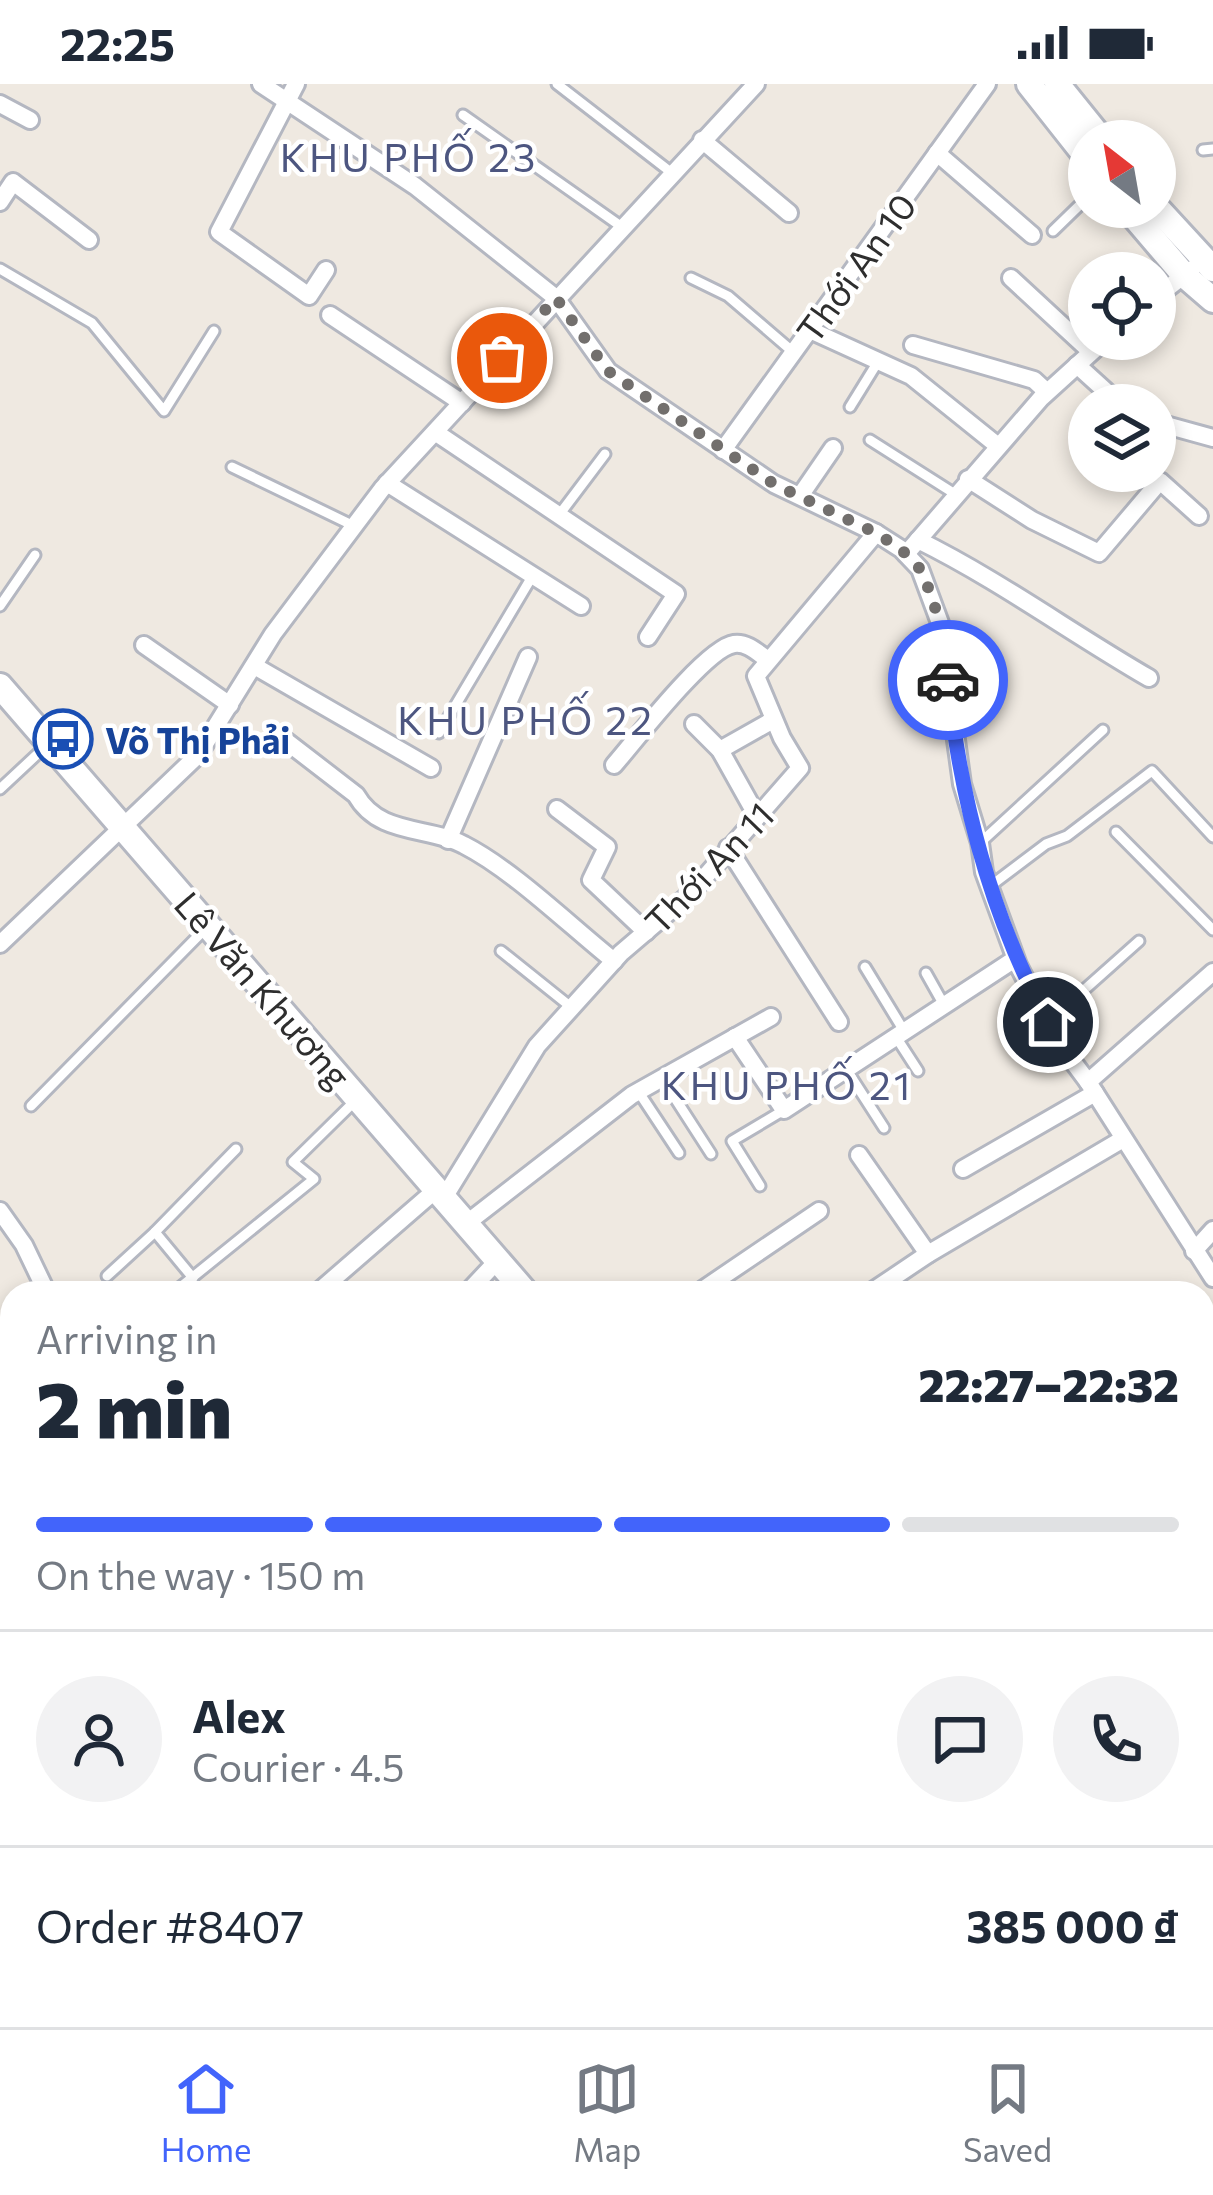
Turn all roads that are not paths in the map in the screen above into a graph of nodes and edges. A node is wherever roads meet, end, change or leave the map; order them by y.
1 (261, 84) edge
2 (557, 84) edge
3 (988, 84) edge
4 (1029, 84) edge
5 (1057, 84) edge
6 (754, 85) edge
7 (292, 92) edge
8 (0, 104) edge
9 (463, 115) dead end
10 (29, 120) dead end
11 (1085, 120) edge
12 (1068, 133) edge
13 (703, 140) junction
14 (938, 153) junction
15 (672, 173) junction
16 (0, 202) edge
17 (789, 213) dead end
18 (1068, 216) edge
19 (622, 227) junction
20 (1154, 228) edge
21 (1173, 228) edge
22 (1053, 231) dead end
23 (1032, 235) dead end
24 (89, 240) dead end
25 (1204, 265) edge
26 (0, 269) edge
27 (326, 271) dead end
28 (691, 278) dead end
29 (1012, 278) dead end
30 (1176, 284) edge
31 (556, 298) junction
32 (1213, 301) edge
33 (330, 315) dead end
34 (810, 330) junction
35 (214, 331) dead end
36 (1068, 340) edge
37 (913, 345) dead end
38 (794, 352) junction
39 (879, 360) junction
40 (1082, 360) edge
41 (1086, 360) edge
42 (1104, 384) edge
43 (1047, 392) junction
44 (462, 403) junction
45 (850, 407) dead end
46 (1176, 428) edge
47 (434, 432) junction
48 (1213, 438) edge
49 (870, 440) dead end
50 (998, 446) junction
51 (833, 448) dead end
52 (723, 450) junction
53 (605, 454) dead end
54 (232, 467) dead end
55 (968, 479) junction
56 (387, 483) junction
57 (1143, 492) edge
58 (1173, 492) edge
59 (955, 494) junction
60 (800, 496) junction
61 (559, 514) junction
62 (1199, 516) dead end
63 (354, 526) junction
64 (876, 533) junction
65 (912, 547) junction
66 (35, 556) dead end
67 (532, 575) junction
68 (0, 606) edge
69 (580, 606) dead end
70 (648, 637) dead end
71 (144, 645) dead end
72 (528, 658) dead end
73 (768, 660) junction
74 (256, 667) junction
75 (1149, 678) dead end
76 (0, 686) edge
77 (230, 705) junction
78 (773, 720) junction
79 (694, 724) dead end
80 (1103, 730) dead end
81 (439, 733) dead end
82 (286, 741) dead end
83 (50, 742) junction
84 (720, 749) junction
85 (614, 766) dead end
86 (431, 768) dead end
87 (0, 789) edge
88 (556, 809) dead end
89 (757, 816) junction
90 (126, 827) junction
91 (1116, 832) dead end
92 (1213, 837) edge
93 (448, 840) junction
94 (980, 843) junction
95 (728, 848) junction
96 (989, 886) junction
97 (209, 926) junction
98 (1213, 931) edge
99 (646, 932) junction
100 (1, 941) edge
101 (1139, 941) dead end
102 (501, 951) dead end
103 (1016, 959) junction
104 (614, 961) junction
105 (866, 968) dead end
106 (1213, 972) edge
107 (926, 973) dead end
108 (944, 1005) junction
109 (571, 1007) junction
110 (771, 1017) dead end
111 (839, 1022) dead end
112 (1048, 1022) junction
113 (900, 1034) junction
114 (735, 1037) junction
115 (846, 1070) junction
116 (918, 1071) dead end
117 (662, 1078) junction
118 (1091, 1087) junction
119 (638, 1091) junction
120 (358, 1097) junction
121 (31, 1106) dead end
122 (784, 1110) junction
123 (884, 1128) dead end
124 (1124, 1138) junction
125 (236, 1149) dead end
126 (680, 1153) dead end
127 (711, 1154) dead end
128 (859, 1155) dead end
129 (963, 1169) dead end
130 (760, 1186) dead end
131 (442, 1192) junction
132 (0, 1210) edge
133 (820, 1211) dead end
134 (467, 1223) junction
135 (1213, 1230) edge
136 (154, 1232) junction
137 (1194, 1251) junction
138 (928, 1254) junction
139 (499, 1259) junction
140 (107, 1276) dead end
141 (193, 1278) junction
142 (1213, 1278) edge
143 (41, 1281) edge
144 (189, 1281) edge
145 (332, 1281) edge
146 (478, 1281) edge
147 (516, 1281) edge
148 (716, 1281) edge
149 (888, 1281) edge

1 - 7 street
2 - 15 lane
3 - 14 street, Thới An 10
4 - 12 main road
5 - 11 main road
6 - 13 street
7 - 27 street
7 - 31 street
8 - 10 street
9 - 19 lane
13 - 15 street
13 - 17 street
14 - 23 street
14 - 34 street, Thới An 10
15 - 19 street
16 - 24 street
18 - 22 lane
19 - 31 street
20 - 25 main road
21 - 25 main road
25 - 30 street
25 - 32 main road
26 - 35 lane
28 - 38 lane
29 - 36 street
31 - 44 street
31 - 52 street
33 - 44 street
34 - 38 street, Thới An 10
34 - 39 street
37 - 43 street
38 - 52 street, Thới An 10
39 - 45 lane
39 - 50 street
40 - 43 street
41 - 42 street
43 - 50 street
44 - 47 street
46 - 48 street
47 - 56 street
47 - 61 street
49 - 59 lane
50 - 55 street
51 - 60 street
52 - 60 street
53 - 61 lane
54 - 63 lane
55 - 57 street
55 - 59 street
56 - 63 street
56 - 67 street
58 - 62 street
59 - 65 street
60 - 64 street
61 - 70 street
63 - 74 street
64 - 65 street
64 - 73 street
65 - 75 street
65 - 94 street
66 - 68 lane
67 - 69 street
67 - 81 lane
71 - 77 street
72 - 93 street
73 - 78 street, Thới An 11
73 - 85 street
74 - 77 street
74 - 86 street
76 - 83 main road, Lê Văn Khương
77 - 90 street
78 - 84 street
78 - 89 street, Thới An 11
79 - 84 street
80 - 94 lane
82 - 93 street
83 - 87 lane
83 - 90 main road, Lê Văn Khương
84 - 89 street
88 - 99 street
89 - 95 street, Thới An 11
90 - 97 main road, Lê Văn Khương
90 - 100 street
91 - 98 lane
92 - 96 lane
93 - 104 street
94 - 96 street
95 - 99 street, Thới An 11
95 - 111 street
96 - 103 street
97 - 120 main road, Lê Văn Khương
97 - 121 lane
99 - 104 street, Thới An 11
101 - 112 lane
102 - 109 lane
103 - 108 street
103 - 112 street
104 - 109 street, Thới An 11
105 - 113 lane
106 - 118 street
107 - 108 lane
108 - 113 street
109 - 131 street, Thới An 11
110 - 114 street
112 - 118 street
113 - 115 street
113 - 116 lane
114 - 117 street
114 - 122 street
115 - 122 street
115 - 123 lane
117 - 119 street
117 - 127 lane
118 - 124 street
118 - 129 street
119 - 126 lane
119 - 134 street
120 - 131 main road, Lê Văn Khương
120 - 141 lane
122 - 130 lane
124 - 137 street
124 - 138 street
125 - 136 lane
128 - 138 street
131 - 134 main road, Lê Văn Khương
131 - 145 street, Thới An 11
132 - 143 street
133 - 148 street
134 - 139 main road, Lê Văn Khương
135 - 137 street
136 - 140 lane
136 - 141 lane
137 - 142 street
138 - 149 street
139 - 146 street
139 - 147 main road, Lê Văn Khương
141 - 144 lane

